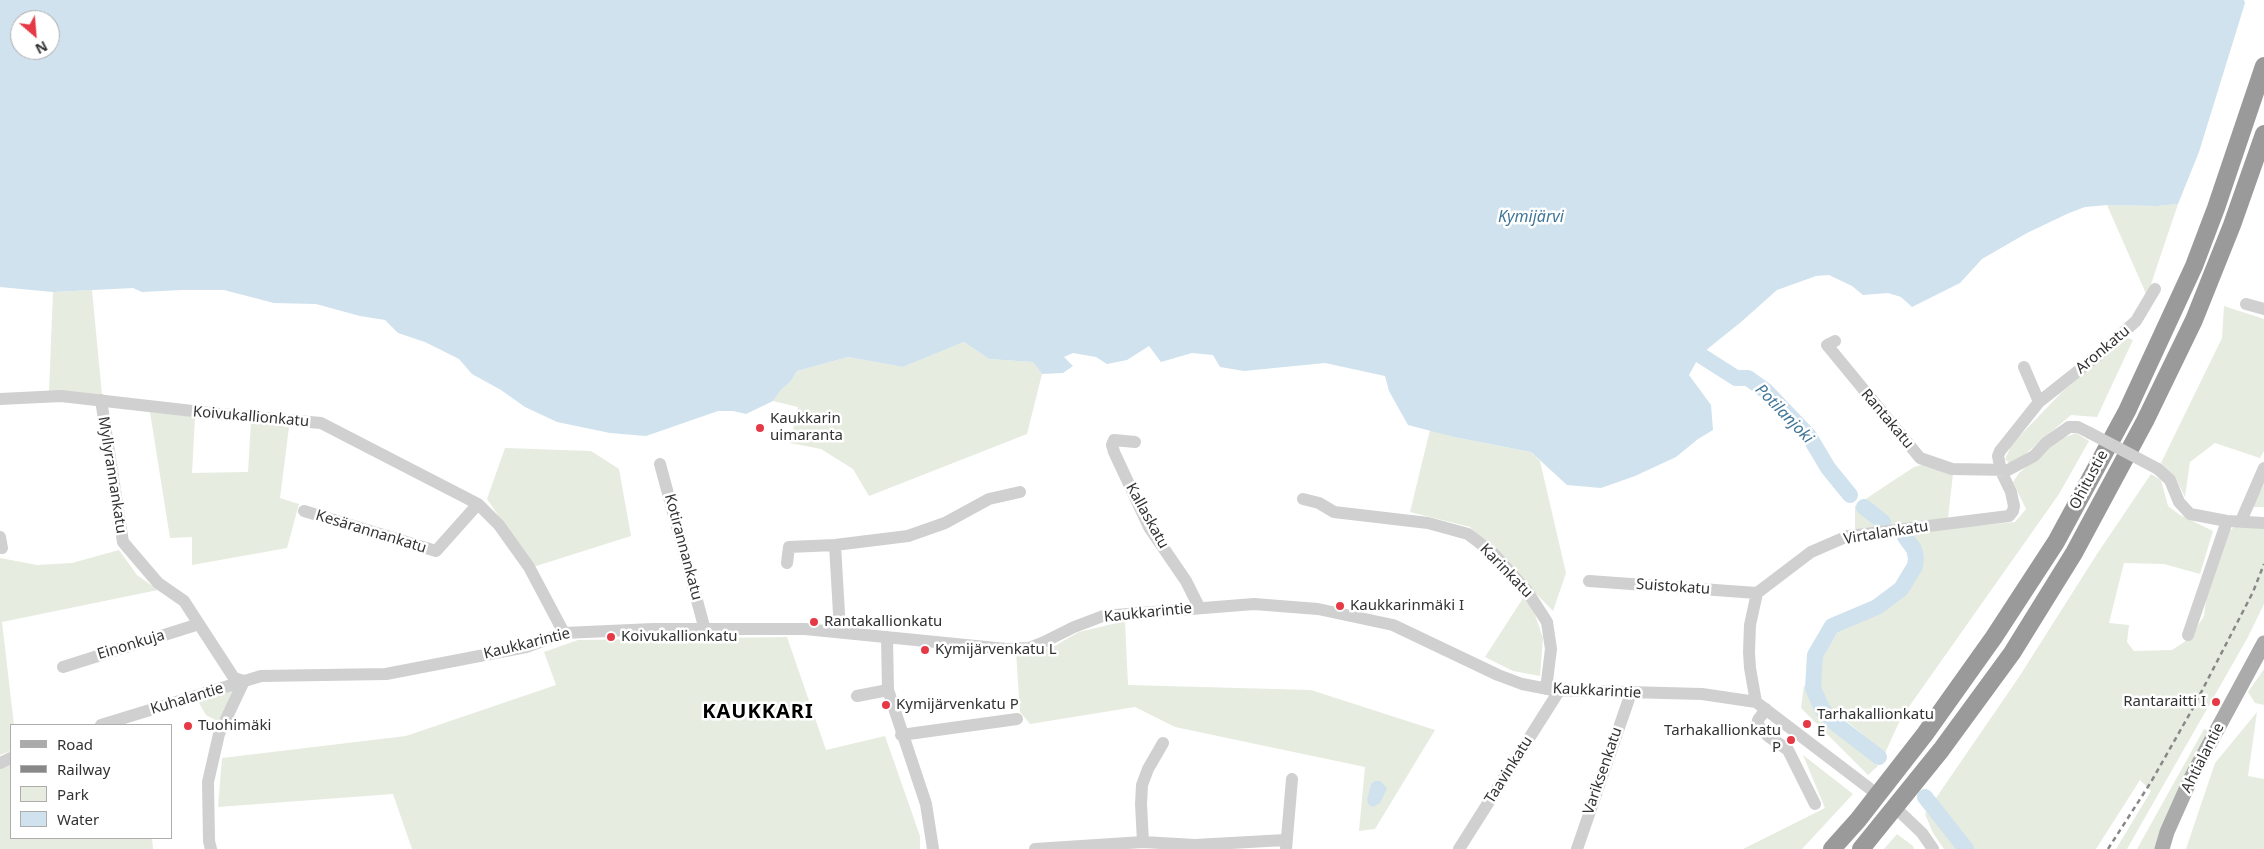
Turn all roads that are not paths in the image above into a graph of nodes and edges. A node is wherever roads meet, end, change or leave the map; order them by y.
1 (2264, 66) edge
2 (2264, 134) edge
3 (2260, 153) edge
4 (2155, 289) dead end
5 (2246, 304) dead end
6 (2264, 309) edge
7 (1835, 341) dead end
8 (2024, 367) dead end
9 (0, 399) edge
10 (101, 400) junction
11 (2039, 402) junction
12 (1135, 442) dead end
13 (660, 464) dead end
14 (2264, 468) edge
15 (2001, 471) junction
16 (1020, 492) dead end
17 (1303, 499) dead end
18 (478, 504) junction
19 (2014, 506) joint
20 (304, 511) dead end
21 (2227, 521) junction
22 (2241, 521) junction
23 (2264, 523) edge
24 (835, 545) junction
25 (787, 562) dead end
26 (1589, 581) dead end
27 (1758, 593) junction
28 (1199, 607) junction
29 (199, 624) junction
30 (705, 630) junction
31 (840, 631) junction
32 (564, 633) junction
33 (2188, 635) dead end
34 (887, 638) junction
35 (2264, 643) edge
36 (63, 667) dead end
37 (244, 681) junction
38 (1546, 689) junction
39 (888, 690) junction
40 (1559, 691) junction
41 (1631, 693) junction
42 (858, 696) dead end
43 (1761, 706) junction
44 (1018, 719) dead end
45 (104, 724) edge
46 (901, 735) junction
47 (1163, 743) dead end
48 (1292, 779) dead end
49 (1869, 788) dead end
50 (1816, 804) dead end
51 (1902, 814) dead end
52 (1143, 842) junction
53 (1286, 845) edge
54 (211, 849) edge
55 (933, 849) edge
56 (1035, 849) edge
57 (1459, 849) edge
58 (1577, 849) edge
59 (1832, 849) edge
60 (1861, 849) edge
61 (1933, 849) edge
62 (2162, 849) edge

1 - 59 highway, Ohitustie
2 - 3 highway, Ohitustie
3 - 60 highway, Ohitustie
4 - 11 street, Aronkatu
5 - 6 street
7 - 15 street, Rantakatu
8 - 11 street
9 - 10 street, Koivukallionkatu
10 - 18 street, Koivukallionkatu
10 - 29 street, Myllyrannankatu
11 - 15 street, Aronkatu
12 - 28 street, Kallaskatu
13 - 30 street, Kotirannankatu
14 - 22 street
15 - 19 street, Aronkatu
15 - 21 street, bridge
16 - 24 street
17 - 38 street, Karinkatu
18 - 20 street, Kesärannankatu
18 - 32 street, Koivukallionkatu
19 - 27 street, Virtalankatu
21 - 22 street
21 - 33 street
22 - 23 street
24 - 25 street
24 - 31 street
26 - 27 street, Suistokatu
27 - 43 street
28 - 34 street, Kaukkarintie
28 - 38 street, Kaukkarintie
29 - 36 street, Einonkuja
29 - 37 street, Myllyrannankatu
30 - 31 street, Kaukkarintie
30 - 32 street, Kaukkarintie
31 - 34 street, Kaukkarintie
32 - 37 street, Kaukkarintie
34 - 39 street
35 - 62 main road, Ahtialantie
37 - 45 street, Kuhalantie
37 - 54 street
38 - 40 street, Kaukkarintie
39 - 42 street
39 - 46 street
40 - 41 street, Kaukkarintie
40 - 57 street, Taavinkatu
41 - 43 street, Kaukkarintie
41 - 58 street, Variksenkatu
43 - 49 street, Kaukkarintie
43 - 50 street
44 - 46 street
46 - 55 street
47 - 52 street
48 - 53 street
51 - 61 street
52 - 53 street
52 - 56 street

